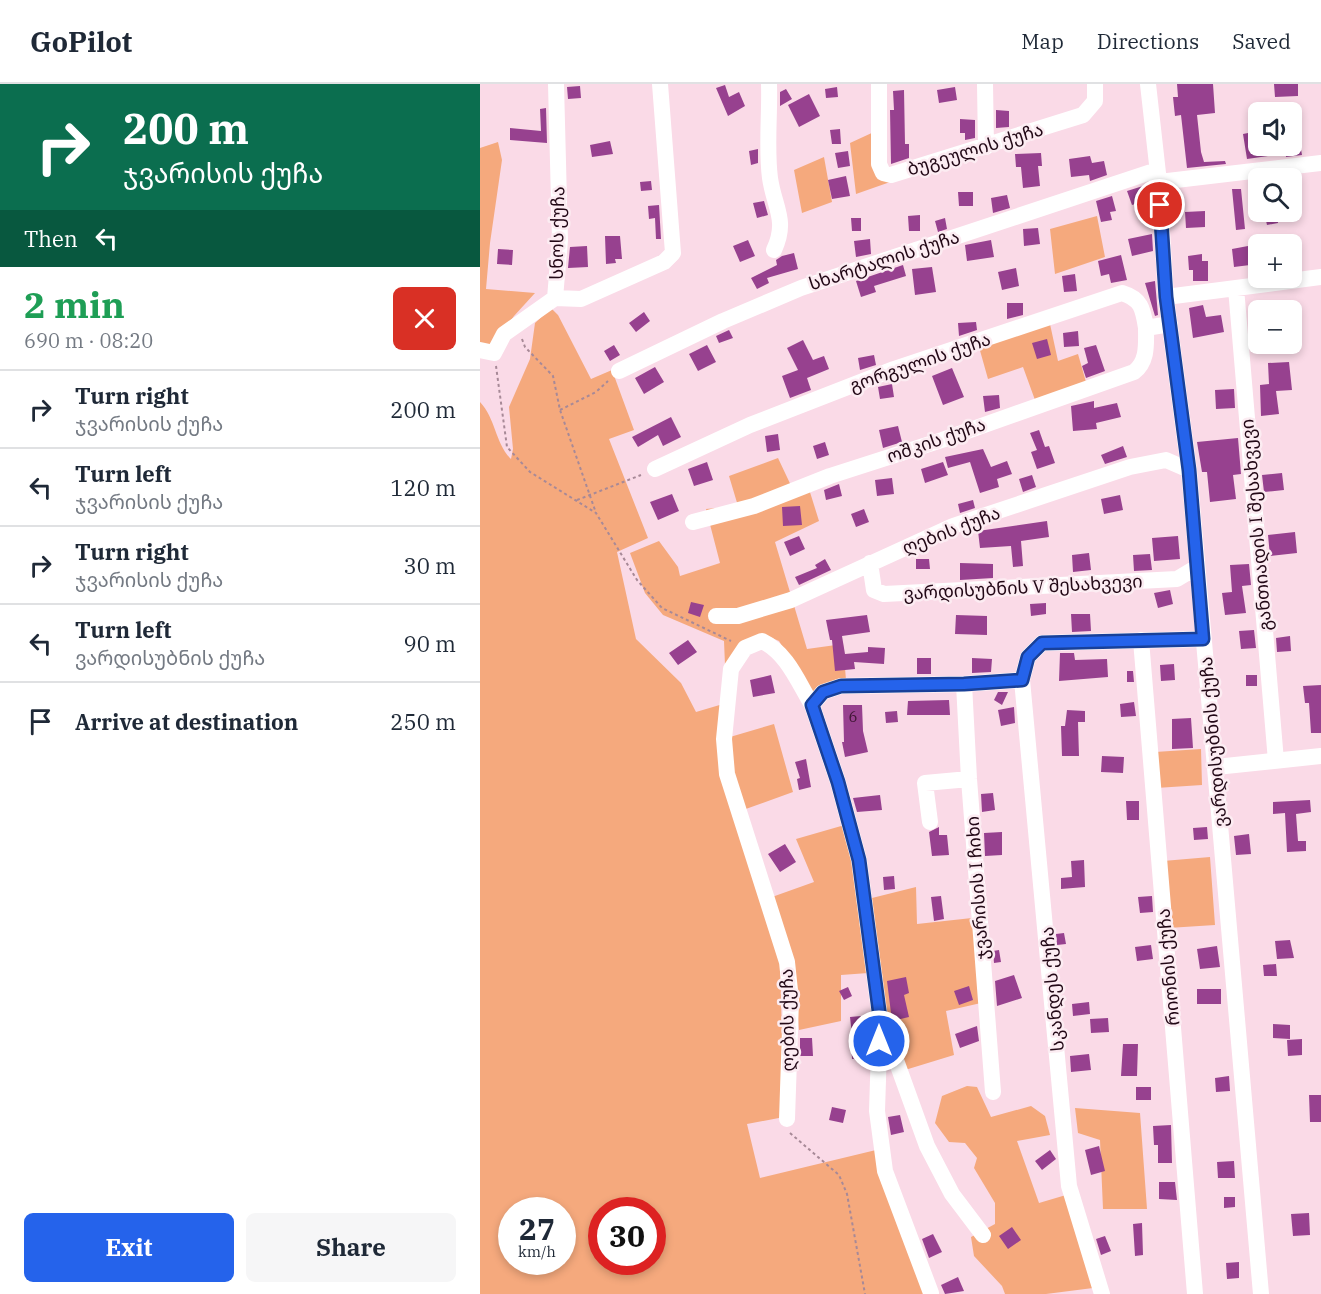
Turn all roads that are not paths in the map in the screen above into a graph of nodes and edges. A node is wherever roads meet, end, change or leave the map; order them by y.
1 (556, 84) edge
2 (660, 84) edge
3 (769, 84) edge
4 (879, 84) edge
5 (985, 84) edge
6 (1095, 84) edge
7 (1148, 84) edge
8 (986, 147) junction
9 (1321, 163) edge
10 (1158, 176) junction
11 (774, 250) dead end
12 (1321, 277) edge
13 (1236, 288) junction
14 (1166, 297) junction
15 (555, 298) junction
16 (1170, 324) junction
17 (1146, 328) junction
18 (487, 351) edge
19 (619, 371) road end
20 (655, 469) road end
21 (1189, 470) junction
22 (693, 522) dead end
23 (870, 563) junction
24 (1197, 567) junction
25 (717, 616) dead end
26 (1203, 639) junction
27 (1141, 640) junction
28 (1022, 680) junction
29 (964, 684) junction
30 (812, 705) junction
31 (1321, 756) edge
32 (1276, 761) junction
33 (1216, 767) junction
34 (969, 779) junction
35 (930, 822) dead end
36 (880, 1018) junction
37 (993, 1092) dead end
38 (787, 1119) road end
39 (983, 1235) dead end
40 (931, 1293) edge
41 (1102, 1294) edge
42 (1195, 1294) edge
43 (1261, 1294) edge

1 - 15 street, სნოს ქუჩა
2 - 15 street, სნოს ქუჩა
3 - 11 street
4 - 8 street, ბუგეულის ქუჩა
5 - 8 street
6 - 8 street, ბუგეულის ქუჩა
7 - 10 street, ვარდისუბნის ქუჩა
9 - 10 street, სხარტალის ქუჩა
10 - 14 street, ვარდისუბნის ქუჩა
10 - 19 street, სხარტალის ქუჩა
12 - 13 street
13 - 14 street
13 - 32 street, განთიადის I შესახვევი
14 - 16 street, ვარდისუბნის ქუჩა
15 - 18 street
16 - 17 street
16 - 21 street, ვარდისუბნის ქუჩა
17 - 20 street, გორგულის ქუჩა
17 - 22 street, ოშკის ქუჩა
21 - 23 street, ღების ქუჩა
21 - 24 street, ვარდისუბნის ქუჩა
23 - 24 street, ვარდისუბნის V შესახვევი
23 - 25 street, ღების ქუჩა
24 - 26 street, ვარდისუბნის ქუჩა
26 - 27 street
26 - 33 street, ვარდისუბნის ქუჩა
27 - 28 street
27 - 42 street, რიონის ქუჩა
28 - 29 street
28 - 41 street, სკანდეს ქუჩა
29 - 30 street
29 - 34 street, ჯვარისის I ჩიხი
30 - 36 street
30 - 38 street, ღების ქუჩა
31 - 32 street
32 - 33 street
33 - 43 street, ვარდისუბნის ქუჩა
34 - 35 street
34 - 37 street, ჯვარისის I ჩიხი
36 - 39 street
36 - 40 street

